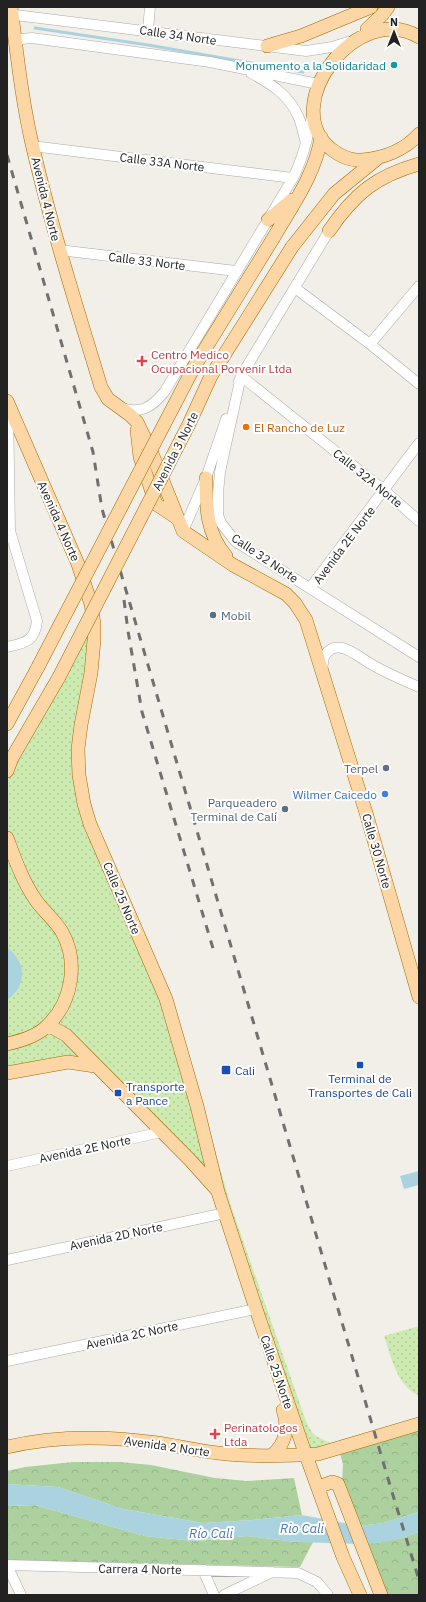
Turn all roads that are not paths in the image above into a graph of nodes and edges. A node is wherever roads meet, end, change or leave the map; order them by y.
1 (150, 7) edge
2 (372, 7) edge
3 (388, 7) edge
4 (10, 12) edge
5 (148, 30) junction
6 (365, 30) junction
7 (419, 36) edge
8 (11, 41) edge
9 (348, 42) junction
10 (267, 46) junction
11 (240, 67) junction
12 (318, 84) junction
13 (313, 112) junction
14 (419, 134) edge
15 (321, 137) junction
16 (413, 144) edge
17 (306, 145) junction
18 (32, 146) junction
19 (380, 157) junction
20 (419, 164) edge
21 (293, 178) junction
22 (334, 194) junction
23 (298, 195) junction
24 (268, 220) junction
25 (329, 231) junction
26 (59, 250) junction
27 (236, 272) junction
28 (419, 286) edge
29 (295, 288) junction
30 (370, 344) junction
31 (241, 376) junction
32 (419, 384) edge
33 (7, 403) edge
34 (116, 405) junction
35 (419, 443) edge
36 (206, 478) junction
37 (385, 491) junction
38 (419, 520) edge
39 (182, 531) junction
40 (9, 532) edge
41 (233, 565) junction
42 (310, 588) junction
43 (89, 598) joint
44 (302, 614) joint
45 (7, 647) edge
46 (419, 657) edge
47 (322, 672) junction
48 (419, 687) edge
49 (7, 724) edge
50 (7, 771) edge
51 (7, 838) edge
52 (416, 980) edge
53 (419, 997) edge
54 (48, 1025) junction
55 (7, 1044) edge
56 (95, 1066) junction
57 (7, 1073) edge
58 (162, 1132) junction
59 (7, 1166) edge
60 (218, 1192) junction
61 (225, 1213) junction
62 (7, 1260) edge
63 (256, 1308) junction
64 (7, 1361) edge
65 (282, 1386) junction
66 (419, 1424) edge
67 (7, 1447) edge
68 (272, 1455) junction
69 (306, 1455) junction
70 (318, 1489) junction
71 (7, 1565) edge
72 (202, 1570) junction
73 (274, 1572) junction
74 (21, 1595) edge
75 (214, 1595) edge
76 (224, 1595) edge
77 (328, 1595) edge
78 (360, 1595) edge
79 (381, 1595) edge

1 - 5 street
2 - 10 main road
3 - 6 main road
4 - 5 street, Calle 34 Norte
4 - 8 main road, Avenida 4 Norte
5 - 10 street, Calle 34 Norte
6 - 7 main road
6 - 9 main road
8 - 11 street, Calle 34 Norte
8 - 18 main road, Avenida 4 Norte
9 - 10 street, Calle 34 Norte
9 - 12 main road
11 - 12 street, Calle 34 Norte
11 - 17 street
12 - 13 main road
13 - 15 main road
13 - 17 street
14 - 16 main road
15 - 19 main road
15 - 23 main road, Avenida 3 Norte
16 - 19 main road
17 - 21 street
18 - 21 street, Calle 33A Norte
18 - 26 main road, Avenida 4 Norte
19 - 22 main road, Avenida 3 Norte
20 - 25 main road
21 - 24 street
22 - 25 main road
22 - 50 main road, Avenida 3 Norte, bridge
23 - 24 main road
23 - 49 main road, Avenida 3 Norte, bridge
24 - 27 street
25 - 29 street
26 - 27 street, Calle 33 Norte
26 - 34 main road, Avenida 4 Norte
27 - 34 street
28 - 30 street
29 - 30 street
29 - 31 street
30 - 32 street
31 - 36 street
31 - 37 street, Calle 32A Norte
31 - 42 street, Calle 32 Norte
33 - 40 street
33 - 43 main road, Avenida 4 Norte
34 - 39 main road
35 - 37 street, Avenida 2E Norte
36 - 39 street
36 - 41 main road
37 - 38 street, Calle 32A Norte
37 - 42 street, Avenida 2E Norte
39 - 41 main road, Calle 32 Norte
40 - 45 street
41 - 44 main road, Calle 32 Norte
42 - 46 street, Calle 32 Norte
43 - 60 main road, Calle 25 Norte
44 - 47 main road, Calle 30 Norte
47 - 48 street
47 - 52 main road, Calle 30 Norte
51 - 54 main road
52 - 53 main road, Calle 30 Norte
54 - 55 main road
54 - 56 main road, Calle 25 Norte
56 - 57 main road
56 - 58 main road, Calle 25 Norte
58 - 59 street, Avenida 2E Norte
58 - 60 main road, Calle 25 Norte
60 - 61 main road, Calle 25 Norte
61 - 62 street, Avenida 2D Norte
61 - 63 main road, Calle 25 Norte
63 - 64 street, Avenida 2C Norte
63 - 65 main road, Calle 25 Norte
65 - 68 main road
65 - 69 main road, Calle 25 Norte
66 - 69 main road, Avenida 2 Norte
67 - 68 main road, Avenida 2 Norte
68 - 69 main road, Avenida 2 Norte
69 - 70 main road, Calle 25 Norte
70 - 78 main road, Calle 25 Norte
70 - 79 main road
71 - 72 street, Carrera 4 Norte
71 - 74 street
72 - 73 street, Carrera 4 Norte
72 - 75 street
73 - 76 street
73 - 77 street

